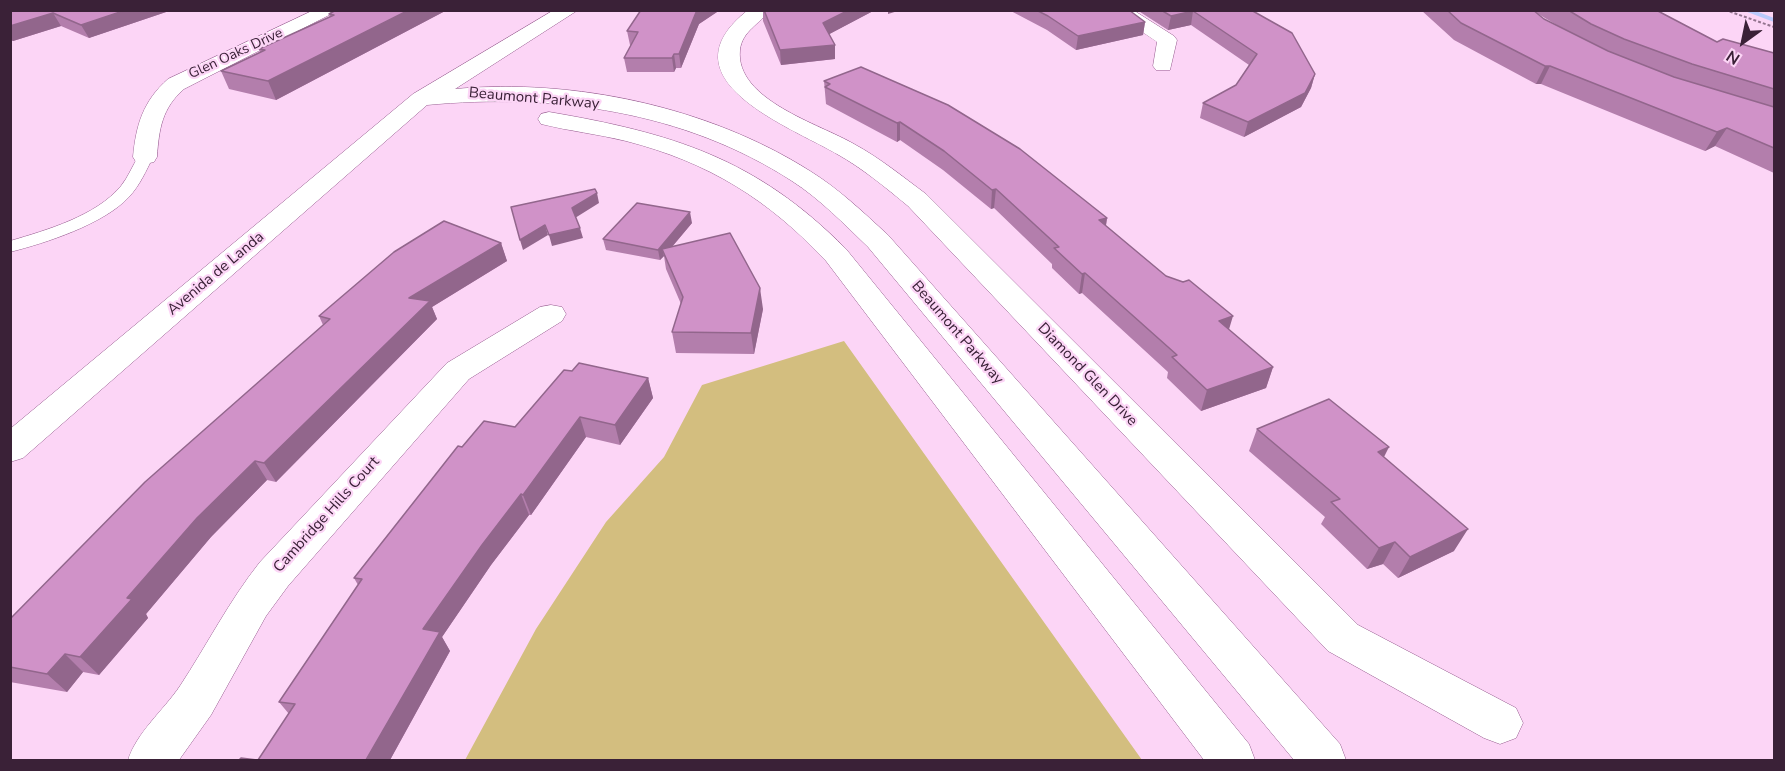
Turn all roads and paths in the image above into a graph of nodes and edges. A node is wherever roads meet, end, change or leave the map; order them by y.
1 (330, 10) edge
2 (530, 10) edge
3 (569, 10) edge
4 (761, 10) edge
5 (1119, 10) edge
6 (1725, 10) edge
7 (507, 22) dead end
8 (1774, 27) edge
9 (444, 63) dead end
10 (1163, 66) dead end
11 (421, 99) junction
12 (145, 157) joint
13 (10, 247) edge
14 (551, 314) dead end
15 (10, 449) edge
16 (1500, 723) dead end
17 (151, 760) edge
18 (1232, 760) edge
19 (1323, 760) edge

1 - 12 street, Glen Oaks Drive
2 - 7 street
3 - 11 street, Avenida de Landa
4 - 16 street, Diamond Glen Drive
5 - 10 street
6 - 8 path
9 - 11 street, Avenida de Landa
11 - 15 street, Avenida de Landa
11 - 18 street, Beaumont Parkway
11 - 19 street, Beaumont Parkway
12 - 13 lane, Glen Oaks Drive
14 - 17 street, Cambridge Hills Court

